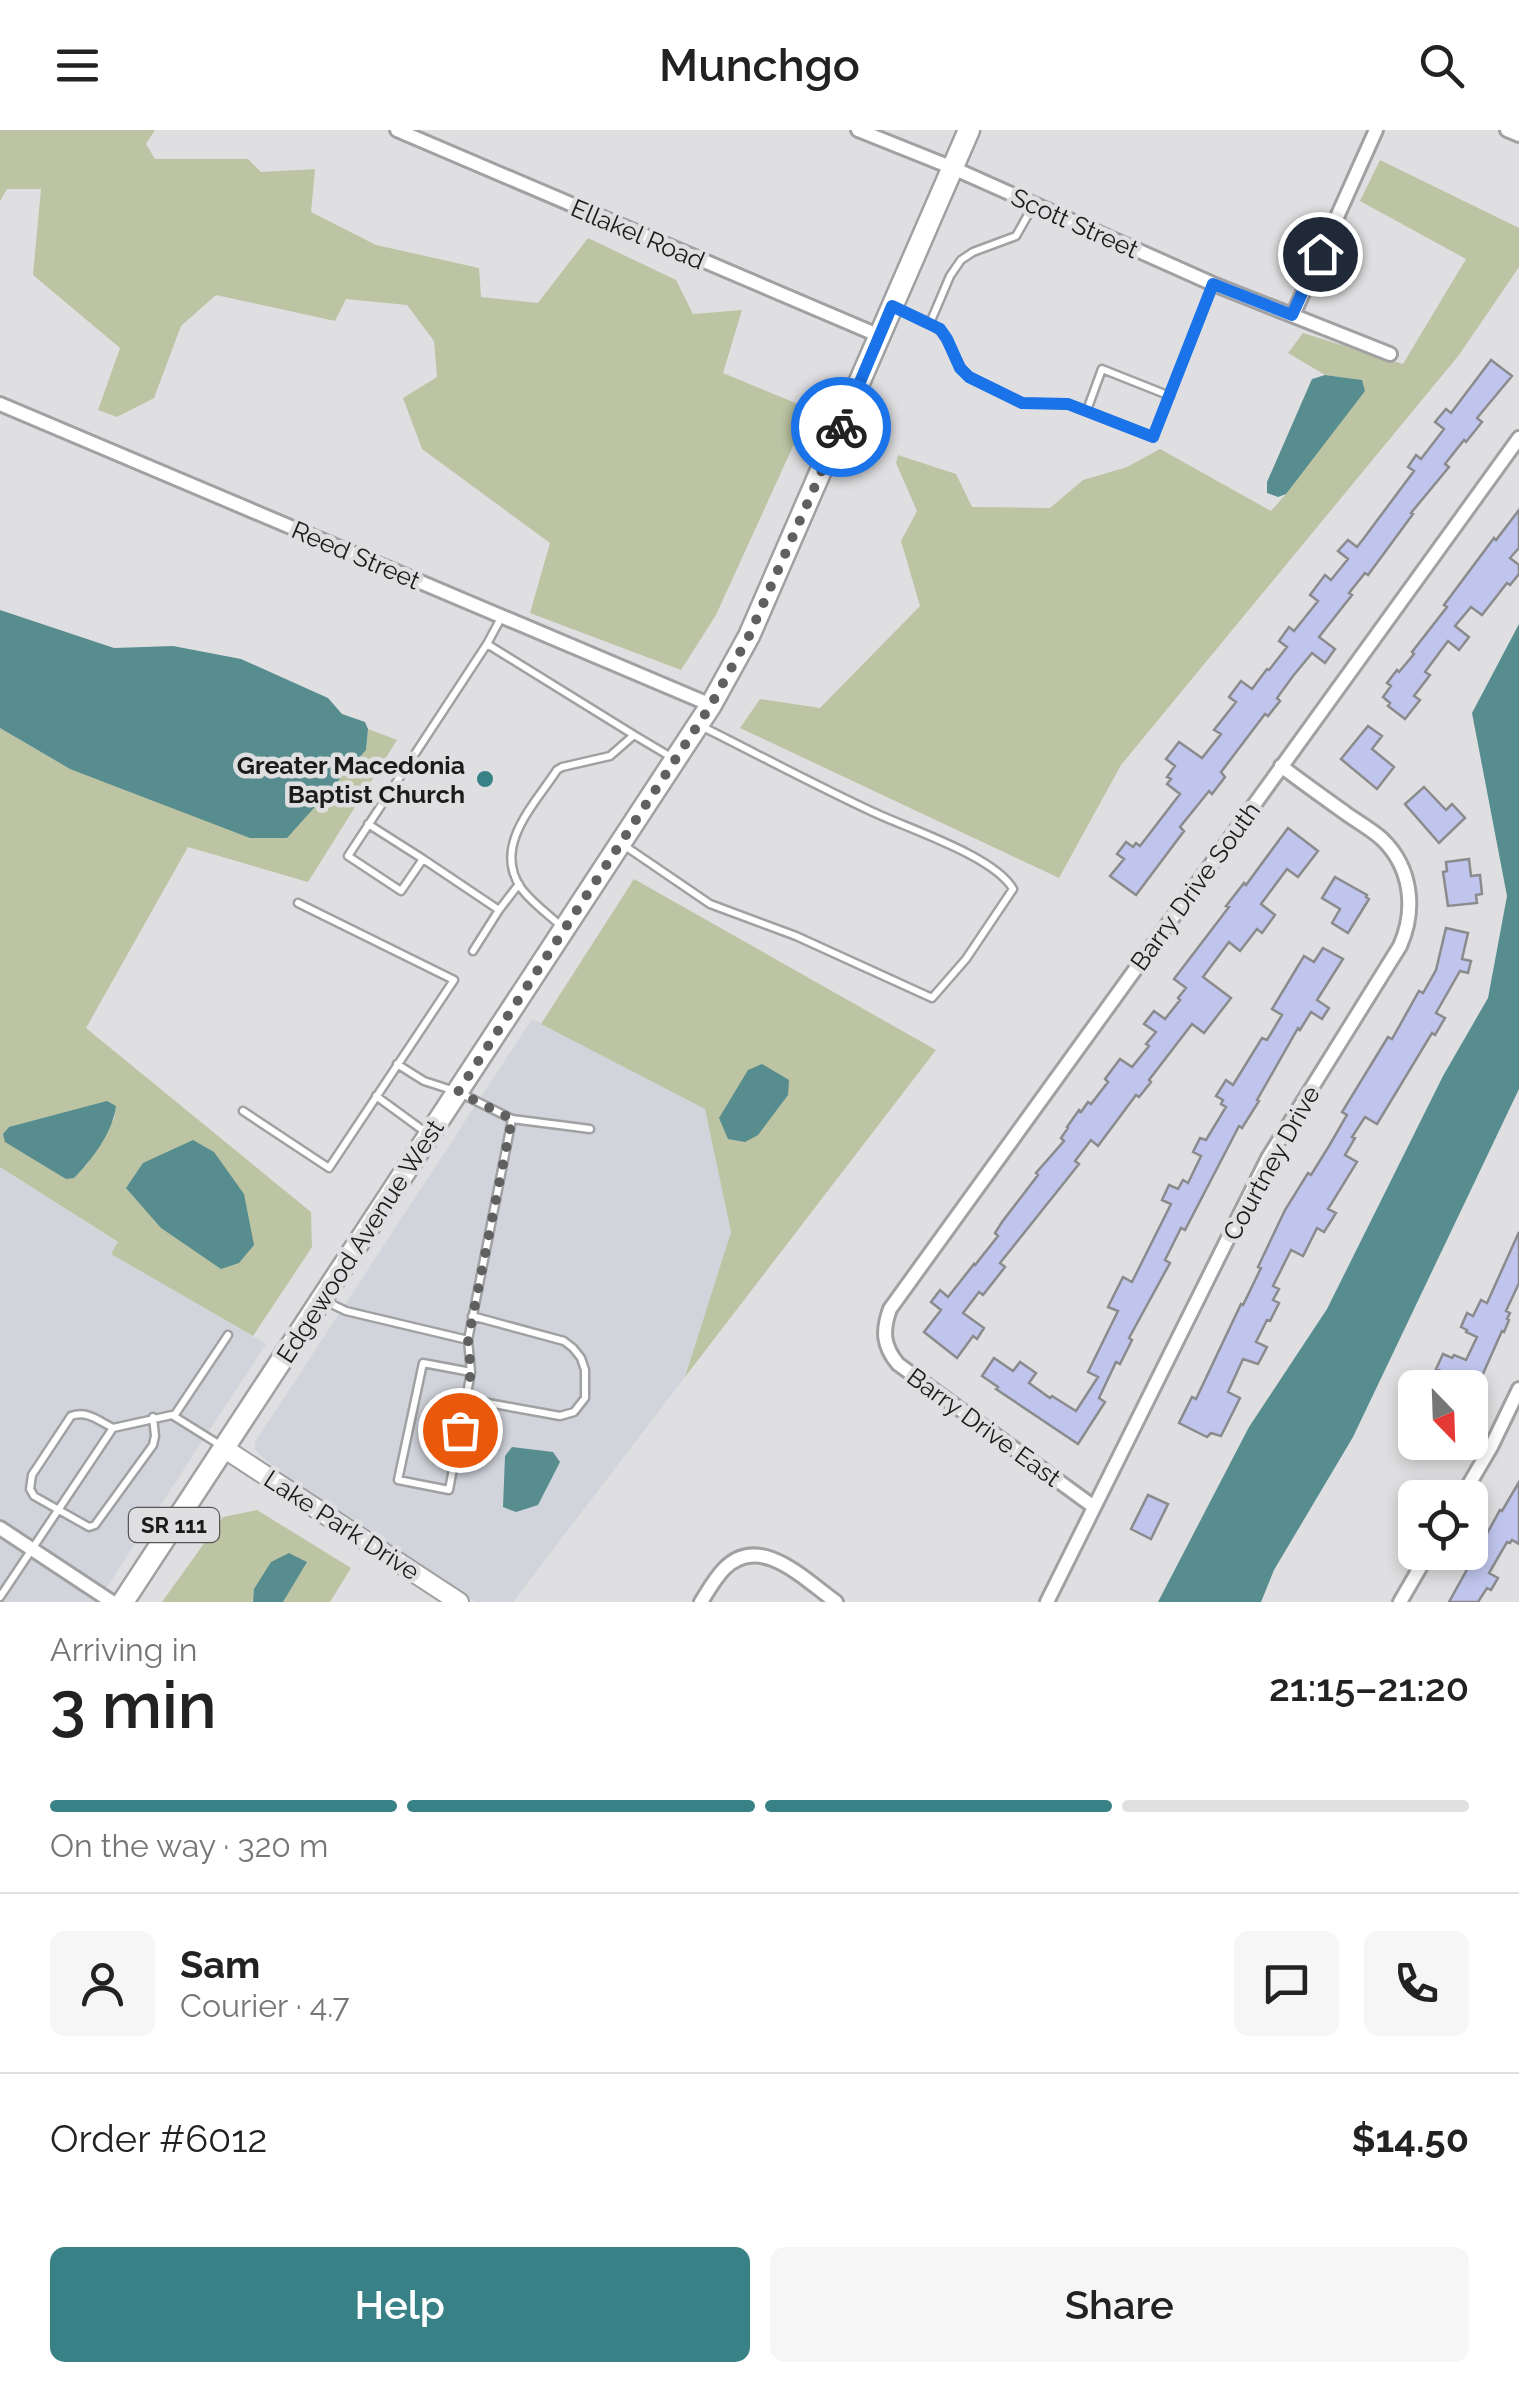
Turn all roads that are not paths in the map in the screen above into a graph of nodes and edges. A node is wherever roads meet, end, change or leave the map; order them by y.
1 (397, 130) edge
2 (858, 130) edge
3 (969, 130) edge
4 (1376, 130) edge
5 (1507, 130) edge
6 (1519, 136) edge
7 (953, 168) junction
8 (1034, 204) junction
9 (1213, 284) junction
10 (892, 306) junction
11 (1292, 315) junction
12 (930, 323) junction
13 (880, 336) junction
14 (1390, 354) dead end
15 (1170, 396) junction
16 (0, 404) edge
17 (1087, 410) junction
18 (1519, 438) edge
19 (501, 617) junction
20 (487, 644) junction
21 (711, 705) junction
22 (699, 725) junction
23 (634, 735) junction
24 (676, 761) junction
25 (1281, 766) junction
26 (368, 824) junction
27 (621, 844) junction
28 (423, 859) junction
29 (518, 884) junction
30 (298, 904) dead end
31 (499, 910) junction
32 (565, 929) junction
33 (472, 950) dead end
34 (398, 1064) junction
35 (458, 1092) junction
36 (376, 1096) junction
37 (243, 1111) dead end
38 (512, 1119) junction
39 (590, 1129) dead end
40 (430, 1136) junction
41 (322, 1299) junction
42 (472, 1316) junction
43 (228, 1335) dead end
44 (884, 1339) joint
45 (468, 1340) junction
46 (471, 1372) junction
47 (1519, 1389) edge
48 (466, 1399) junction
49 (174, 1416) junction
50 (153, 1417) junction
51 (113, 1428) junction
52 (226, 1448) junction
53 (1472, 1480) edge
54 (1094, 1507) junction
55 (58, 1510) junction
56 (0, 1528) edge
57 (33, 1549) junction
58 (1419, 1570) edge
59 (0, 1596) edge
60 (112, 1602) edge
61 (124, 1602) edge
62 (458, 1602) edge
63 (701, 1602) edge
64 (836, 1602) edge
65 (1047, 1602) edge
66 (1400, 1602) edge

1 - 13 street, Ellakel Road
2 - 7 street, Scott Street
3 - 7 main road, Edgewood Avenue West / SR 111
4 - 11 street
5 - 6 street
7 - 8 street, Scott Street
7 - 10 main road, Edgewood Avenue West / SR 111
8 - 9 street, Scott Street
8 - 12 lane
9 - 11 street, Scott Street
9 - 15 lane
10 - 12 lane
10 - 13 main road, Edgewood Avenue West / SR 111
11 - 14 street, Scott Street
12 - 17 lane
13 - 21 main road, Edgewood Avenue West / SR 111
15 - 17 lane
15 - 17 lane
16 - 19 street, Reed Street
18 - 25 street, Barry Drive South
19 - 20 lane
19 - 21 street, Reed Street
20 - 23 lane
20 - 26 lane
21 - 22 main road, Edgewood Avenue West / SR 111
22 - 24 main road, Edgewood Avenue West / SR 111
22 - 27 lane
23 - 24 lane
23 - 29 lane
24 - 27 main road, Edgewood Avenue West / SR 111
25 - 44 street, Barry Drive South
25 - 54 street, Courtney Drive
26 - 28 lane
26 - 28 lane
27 - 32 main road, Edgewood Avenue West / SR 111
28 - 31 lane
29 - 31 lane
29 - 32 lane
30 - 34 lane
31 - 33 lane
32 - 35 main road, Edgewood Avenue West / SR 111
34 - 35 lane
34 - 36 lane
35 - 38 lane
35 - 40 main road, Edgewood Avenue West / SR 111
36 - 37 lane
36 - 40 lane
38 - 39 lane
38 - 42 lane
40 - 41 main road, Edgewood Avenue West / SR 111
41 - 45 lane
41 - 52 main road, Edgewood Avenue West / SR 111
42 - 45 lane
42 - 48 lane
43 - 49 lane
44 - 54 street, Barry Drive East
45 - 46 lane
46 - 48 lane
46 - 48 lane
47 - 53 street
49 - 50 lane
49 - 52 lane
50 - 51 lane
50 - 55 lane
51 - 55 lane
51 - 55 lane
52 - 61 main road, Edgewood Avenue West / SR 111
52 - 62 street, Lake Park Drive
54 - 65 street, Courtney Drive
55 - 57 lane
56 - 57 street
57 - 59 lane
57 - 60 street
58 - 66 street
63 - 64 street

